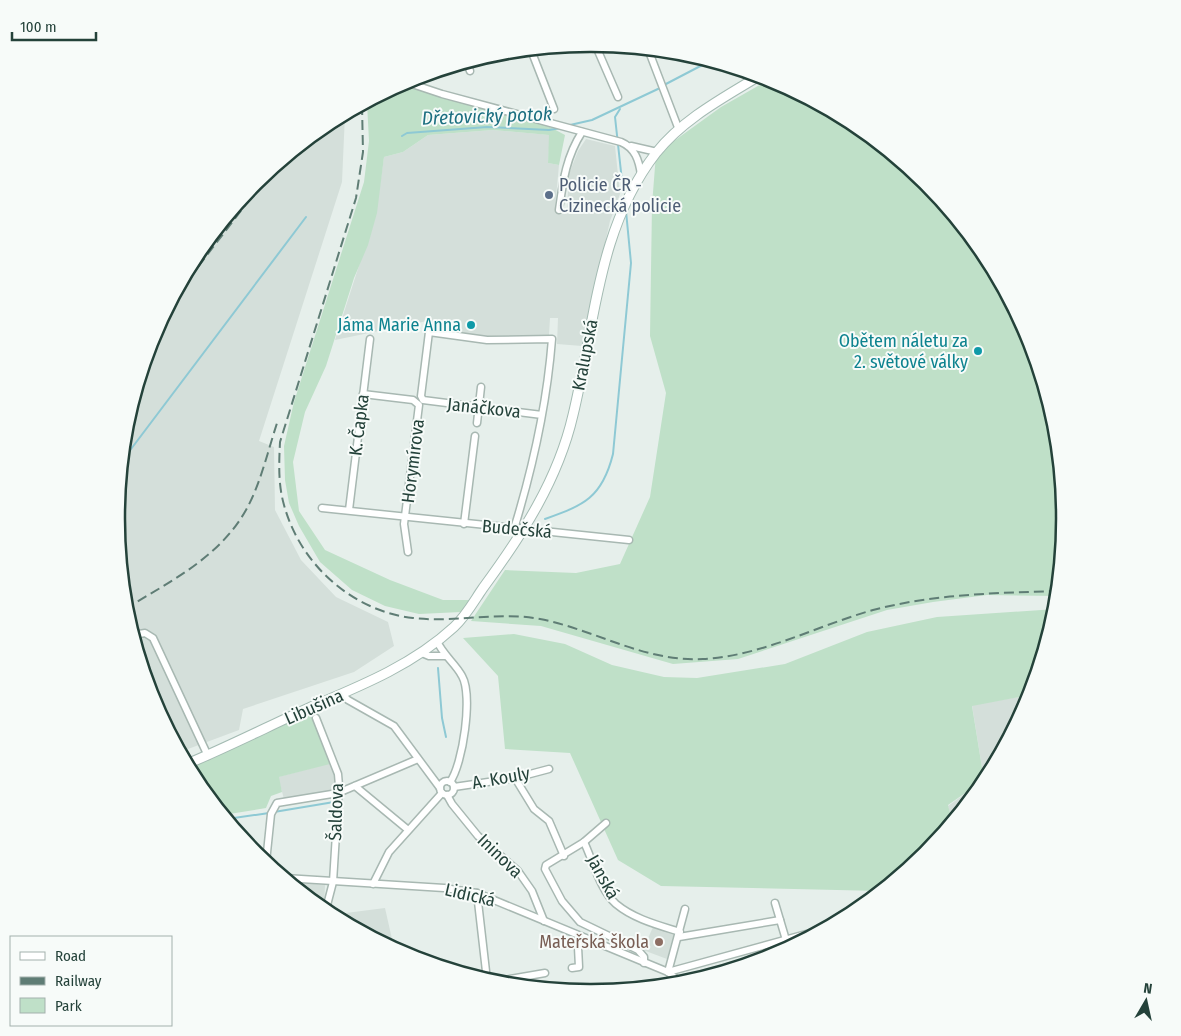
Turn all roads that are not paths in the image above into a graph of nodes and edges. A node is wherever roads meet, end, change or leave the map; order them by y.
1 (599, 52) edge
2 (533, 56) edge
3 (651, 56) edge
4 (751, 81) edge
5 (418, 86) edge
6 (618, 96) dead end
7 (554, 109) dead end
8 (679, 130) junction
9 (582, 132) junction
10 (630, 146) junction
11 (657, 152) junction
12 (640, 175) junction
13 (560, 210) dead end
14 (370, 339) dead end
15 (552, 339) joint
16 (481, 387) dead end
17 (363, 394) junction
18 (426, 402) joint
19 (478, 408) junction
20 (542, 415) junction
21 (477, 423) dead end
22 (475, 436) dead end
23 (322, 508) dead end
24 (349, 510) junction
25 (406, 518) junction
26 (464, 524) junction
27 (518, 529) junction
28 (629, 540) dead end
29 (408, 552) dead end
30 (140, 634) edge
31 (438, 641) junction
32 (422, 653) junction
33 (446, 656) junction
34 (342, 694) junction
35 (316, 718) dead end
36 (208, 756) junction
37 (418, 760) junction
38 (193, 762) edge
39 (549, 769) dead end
40 (515, 778) junction
41 (452, 784) junction
42 (355, 786) junction
43 (443, 792) junction
44 (338, 794) junction
45 (606, 823) dead end
46 (407, 830) junction
47 (584, 842) junction
48 (267, 853) edge
49 (564, 856) junction
50 (297, 879) edge
51 (333, 882) junction
52 (373, 884) junction
53 (477, 894) junction
54 (328, 902) edge
55 (775, 903) dead end
56 (686, 909) dead end
57 (780, 920) junction
58 (544, 921) junction
59 (680, 934) junction
60 (582, 937) junction
61 (786, 940) joint
62 (644, 963) junction
63 (572, 968) dead end
64 (487, 972) edge
65 (668, 972) junction
66 (545, 973) dead end
67 (673, 976) edge
68 (517, 978) edge

1 - 6 street
2 - 7 street
3 - 8 street
4 - 8 main road, Kralupská
5 - 9 street
8 - 11 main road, Kralupská
9 - 10 street
9 - 13 street
10 - 11 street
10 - 12 street
11 - 12 main road, Kralupská
12 - 27 main road, Kralupská
14 - 17 street, K. Čapka
15 - 18 street, Horymírova
15 - 20 street, Kralupská
16 - 19 street
17 - 24 street, K. Čapka
17 - 25 street, Horymírova
18 - 19 street, Janáčkova
19 - 20 street, Janáčkova
19 - 21 street
20 - 27 street, Kralupská
22 - 26 street
23 - 24 street, Budečská
24 - 25 street, Budečská
25 - 26 street, Budečská
25 - 29 street
26 - 27 street, Budečská
27 - 28 street, Budečská
27 - 31 main road, Kralupská
30 - 36 street
31 - 32 main road, Libušina
31 - 33 street
32 - 33 street
32 - 34 main road, Libušina
33 - 41 street
34 - 36 main road, Libušina
34 - 37 street, Ininova
35 - 44 street, Šaldova
36 - 38 main road, Libušina
37 - 42 street
37 - 43 street, Ininova
39 - 40 street, A. Kouly
40 - 41 street, A. Kouly
40 - 49 street
41 - 43 street
41 - 43 street
42 - 44 street
42 - 46 street
43 - 46 street
43 - 58 street, Ininova
44 - 48 street
44 - 51 street, Šaldova
45 - 47 street
46 - 52 street
47 - 49 street
47 - 59 street, Jánská
49 - 62 street, Lidická
50 - 51 street, Lidická
51 - 52 street, Lidická
51 - 54 street, Šaldova
52 - 53 street, Lidická
53 - 58 street, Lidická
53 - 64 street
55 - 57 street
56 - 59 street
57 - 59 street, Jánská
57 - 61 street
58 - 60 street, Lidická
59 - 65 street
60 - 62 street, Lidická
60 - 63 street
61 - 65 street
62 - 65 street, Lidická
65 - 67 street, Lidická
66 - 68 street

